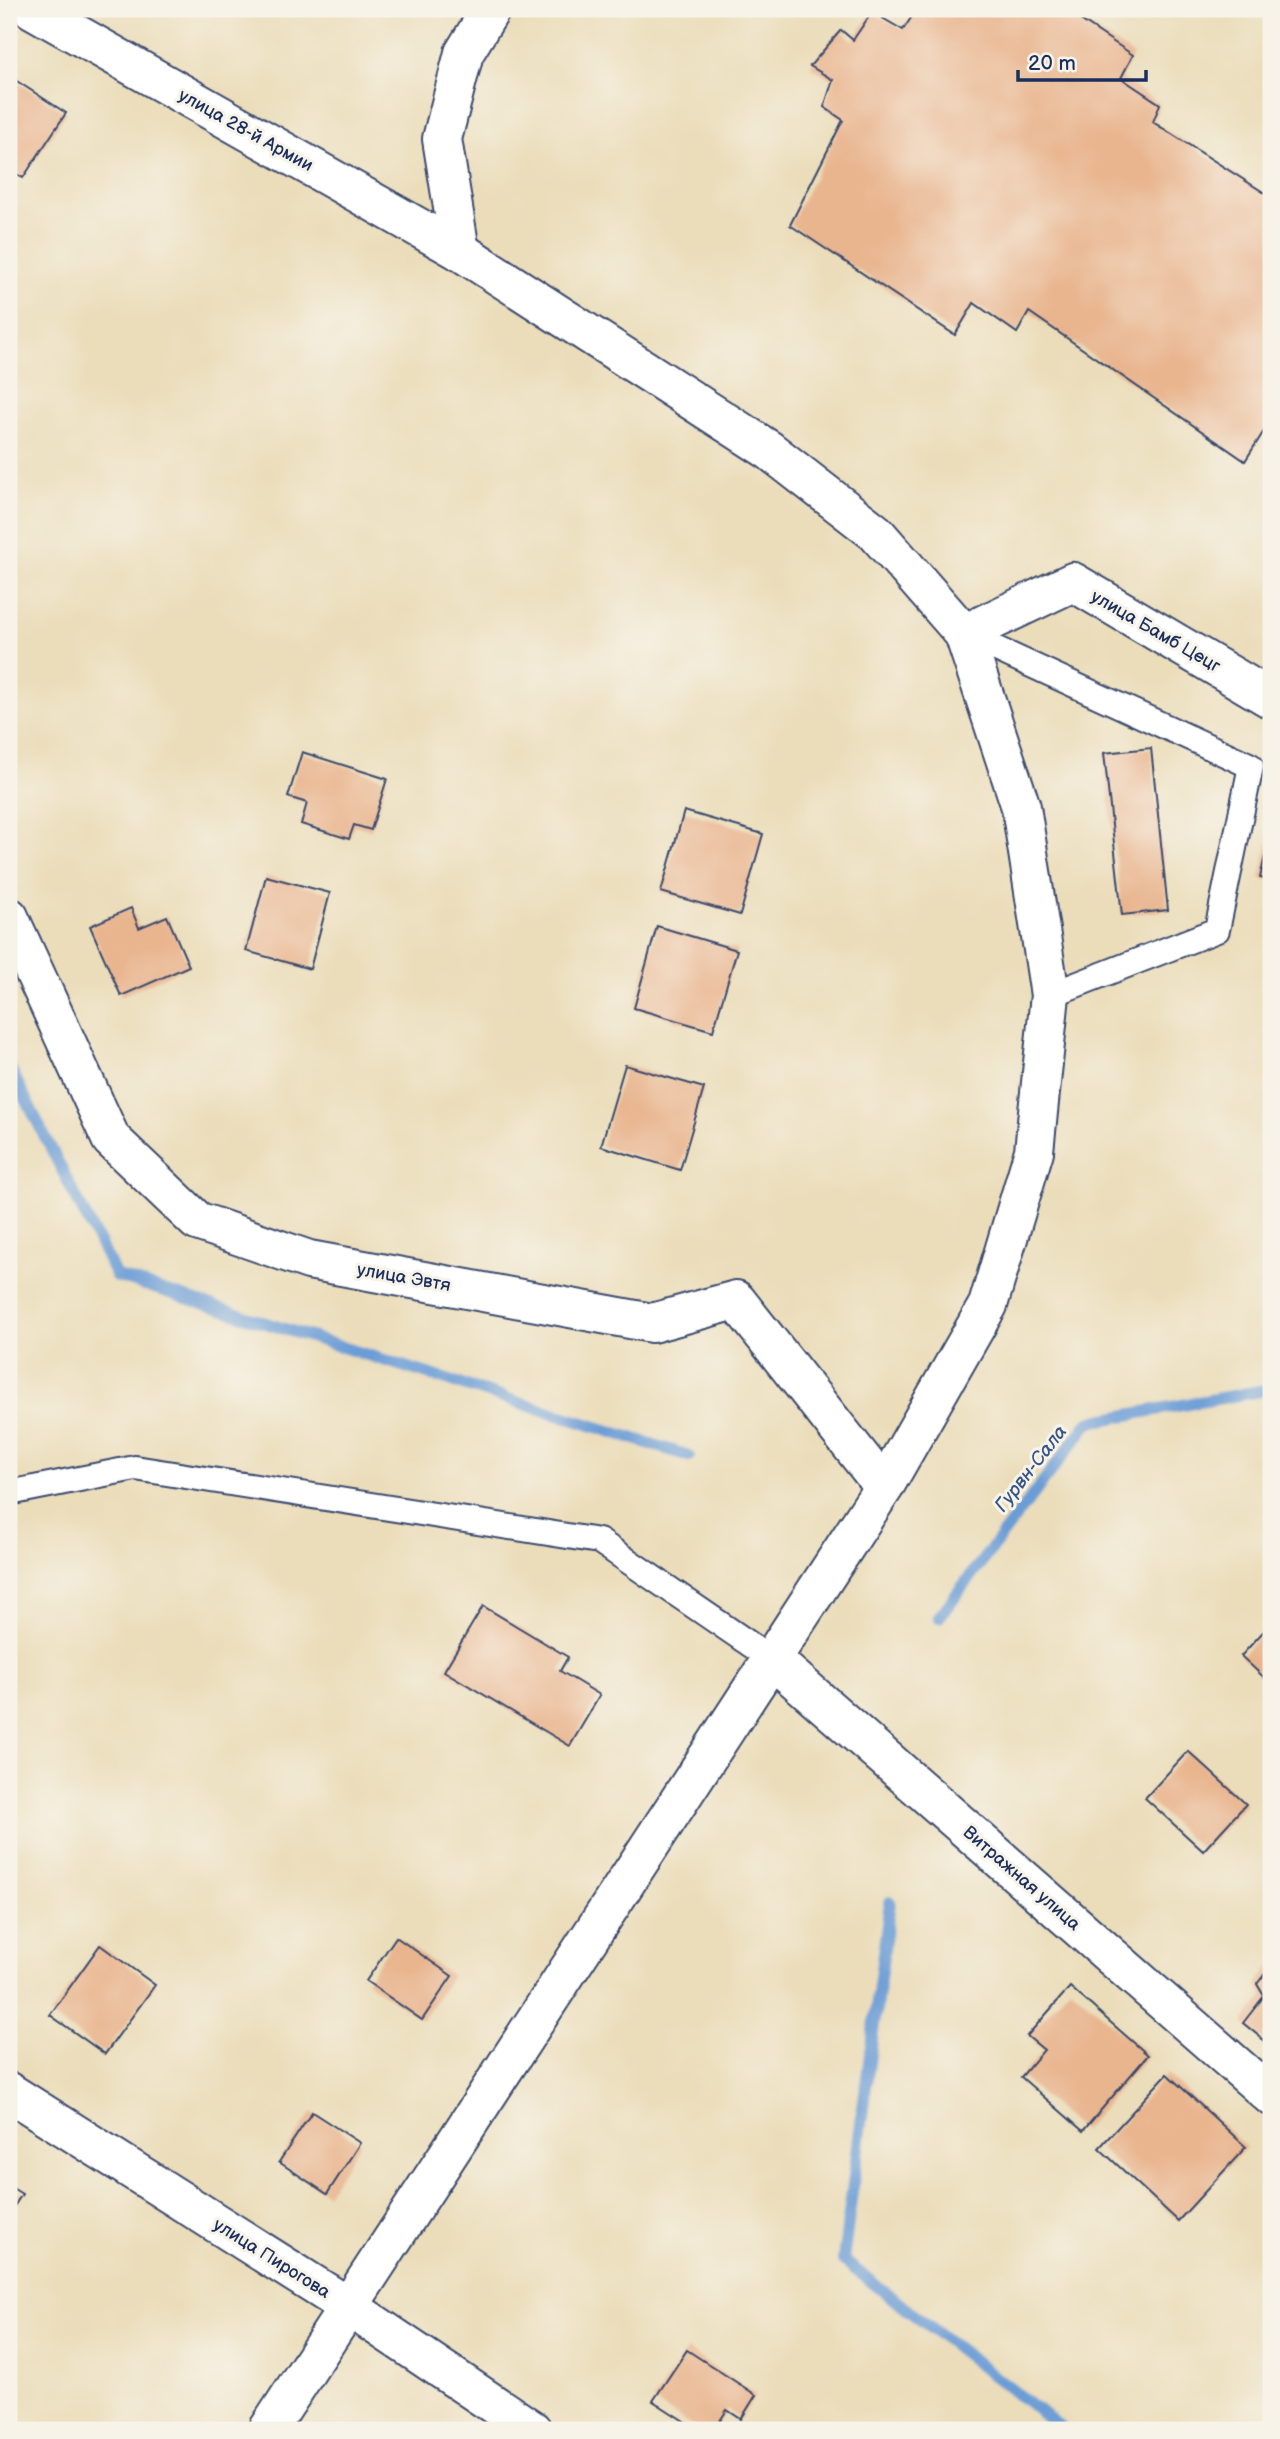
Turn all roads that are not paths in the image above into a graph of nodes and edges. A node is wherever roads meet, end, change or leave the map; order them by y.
1 (32, 9) edge
2 (491, 9) edge
3 (460, 251) junction
4 (964, 634) junction
5 (1271, 699) edge
6 (9, 917) edge
7 (1050, 995) junction
8 (884, 1487) junction
9 (9, 1493) edge
10 (773, 1660) junction
11 (9, 2092) edge
12 (1271, 2096) edge
13 (349, 2307) junction
14 (268, 2430) edge
15 (531, 2430) edge

1 - 3 main road, улица 28-й Армии
2 - 3 main road
3 - 4 main road, улица 28-й Армии
4 - 5 main road, улица Бамб Цецг
4 - 7 main road
4 - 7 lane
6 - 8 main road, улица Эвтя
7 - 8 main road
8 - 10 main road
9 - 10 lane
10 - 12 main road, Витражная улица
10 - 13 main road
11 - 13 main road, улица Пирогова
13 - 14 main road
13 - 15 main road, улица Пирогова

